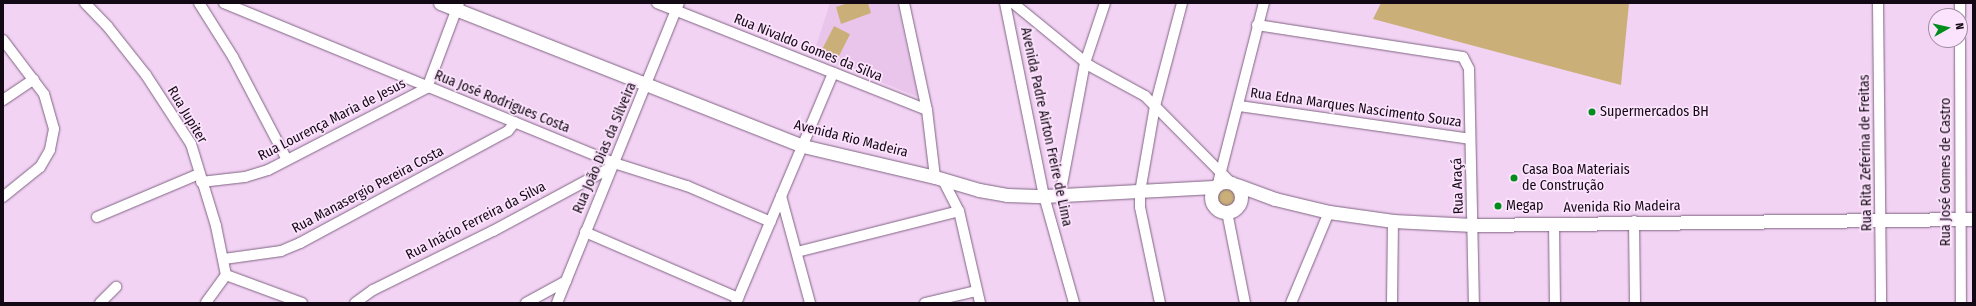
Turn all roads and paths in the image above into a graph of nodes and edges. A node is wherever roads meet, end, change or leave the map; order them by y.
1 (85, 3) edge
2 (199, 3) edge
3 (224, 3) edge
4 (440, 3) edge
5 (657, 3) edge
6 (904, 3) edge
7 (1005, 3) edge
8 (1013, 3) edge
9 (1105, 3) edge
10 (1182, 3) edge
11 (1264, 3) edge
12 (1878, 3) edge
13 (458, 6) edge
14 (678, 7) edge
15 (1258, 25) junction
16 (3, 40) edge
17 (1960, 48) edge
18 (1085, 63) junction
19 (833, 73) junction
20 (34, 79) junction
21 (648, 83) junction
22 (427, 88) junction
23 (3, 100) edge
24 (1155, 106) junction
25 (1239, 106) junction
26 (927, 110) junction
27 (515, 122) junction
28 (1470, 139) junction
29 (803, 146) junction
30 (287, 160) junction
31 (613, 165) junction
32 (200, 178) junction
33 (939, 178) junction
34 (1223, 182) junction
35 (1181, 190) junction
36 (1140, 192) junction
37 (1060, 195) junction
38 (781, 196) junction
39 (1044, 196) junction
40 (3, 197) edge
41 (1275, 199) junction
42 (1212, 203) junction
43 (1233, 209) junction
44 (959, 211) junction
45 (1329, 212) junction
46 (97, 217) dead end
47 (1880, 218) junction
48 (1967, 219) edge
49 (1634, 221) junction
50 (771, 222) junction
51 (1393, 222) junction
52 (1554, 224) junction
53 (1473, 225) junction
54 (585, 232) junction
55 (797, 252) junction
56 (224, 259) junction
57 (226, 274) junction
58 (566, 280) junction
59 (116, 287) dead end
60 (976, 291) junction
61 (737, 300) edge
62 (100, 303) edge
63 (206, 303) edge
64 (302, 303) edge
65 (355, 303) edge
66 (526, 303) edge
67 (557, 303) edge
68 (810, 303) edge
69 (925, 303) edge
70 (980, 303) edge
71 (1074, 303) edge
72 (1160, 303) edge
73 (1244, 303) edge
74 (1291, 303) edge
75 (1392, 303) edge
76 (1474, 303) edge
77 (1555, 303) edge
78 (1635, 303) edge
79 (1881, 303) edge
80 (1961, 303) edge

1 - 32 street, Rua Jupiter
2 - 30 street
3 - 22 street, Rua José Rodrigues Costa
4 - 13 main road, Avenida Rio Madeira
5 - 14 street, Rua Nivaldo Gomes da Silva
6 - 26 street
7 - 39 street, Avenida Padre Airton Freire de Lima
8 - 18 street
9 - 18 street
10 - 24 street
11 - 15 street
12 - 47 street, Rua Rita Zeferina de Freitas
13 - 21 main road, Avenida Rio Madeira
13 - 22 street
14 - 19 street, Rua Nivaldo Gomes da Silva
14 - 21 street, Rua João Dias da Silveira
15 - 25 street
15 - 28 street, Rua Araçá
16 - 20 street
17 - 48 street, Rua José Gomes de Castro
18 - 24 street
18 - 37 street
19 - 26 street, Rua Nivaldo Gomes da Silva
19 - 29 street
20 - 23 street
20 - 40 street
21 - 29 main road, Avenida Rio Madeira
21 - 31 street, Rua João Dias da Silveira
22 - 27 street, Rua José Rodrigues Costa
22 - 30 street, Rua Lourença Maria de Jesus
24 - 34 street
24 - 36 street
25 - 28 street, Rua Edna Marques Nascimento Souza
25 - 34 street
26 - 33 street
27 - 31 street, Rua José Rodrigues Costa
27 - 56 street, Rua Manasergio Pereira Costa
28 - 53 street, Rua Araçá
29 - 33 main road, Avenida Rio Madeira
29 - 38 street
30 - 32 street, Rua Lourença Maria de Jesus
31 - 50 street, Rua José Rodrigues Costa
31 - 54 street, Rua João Dias da Silveira
31 - 65 street, Rua Inácio Ferreira da Silva
32 - 46 street, Rua Lourença Maria de Jesus
32 - 56 street, Rua Jupiter
33 - 39 main road, Avenida Rio Madeira
33 - 44 street
34 - 35 main road, Avenida Rio Madeira
34 - 41 main road, Avenida Rio Madeira
34 - 42 main road
34 - 43 main road
35 - 36 main road, Avenida Rio Madeira
35 - 42 main road, Avenida Rio Madeira
36 - 37 main road, Avenida Rio Madeira
36 - 72 street
37 - 39 main road, Avenida Rio Madeira
38 - 50 street
38 - 55 street
39 - 71 street, Avenida Padre Airton Freire de Lima
41 - 43 main road, Avenida Rio Madeira
41 - 45 main road, Avenida Rio Madeira
42 - 43 main road
43 - 73 street
44 - 55 street
44 - 60 street
45 - 51 main road, Avenida Rio Madeira
45 - 74 street
47 - 48 main road, Avenida Rio Madeira
47 - 49 main road, Avenida Rio Madeira
47 - 79 street, Rua Rita Zeferina de Freitas
48 - 80 street, Rua José Gomes de Castro
49 - 52 main road, Avenida Rio Madeira
49 - 78 street
50 - 61 street
51 - 53 main road, Avenida Rio Madeira
51 - 75 street
52 - 53 main road, Avenida Rio Madeira
52 - 77 street
53 - 76 street, Rua Araçá
54 - 58 street, Rua João Dias da Silveira
54 - 61 street
55 - 68 street
56 - 57 street, Rua Jupiter
57 - 63 street
57 - 64 street
58 - 66 street
58 - 67 street, Rua João Dias da Silveira
59 - 62 street
60 - 69 street
60 - 70 street

